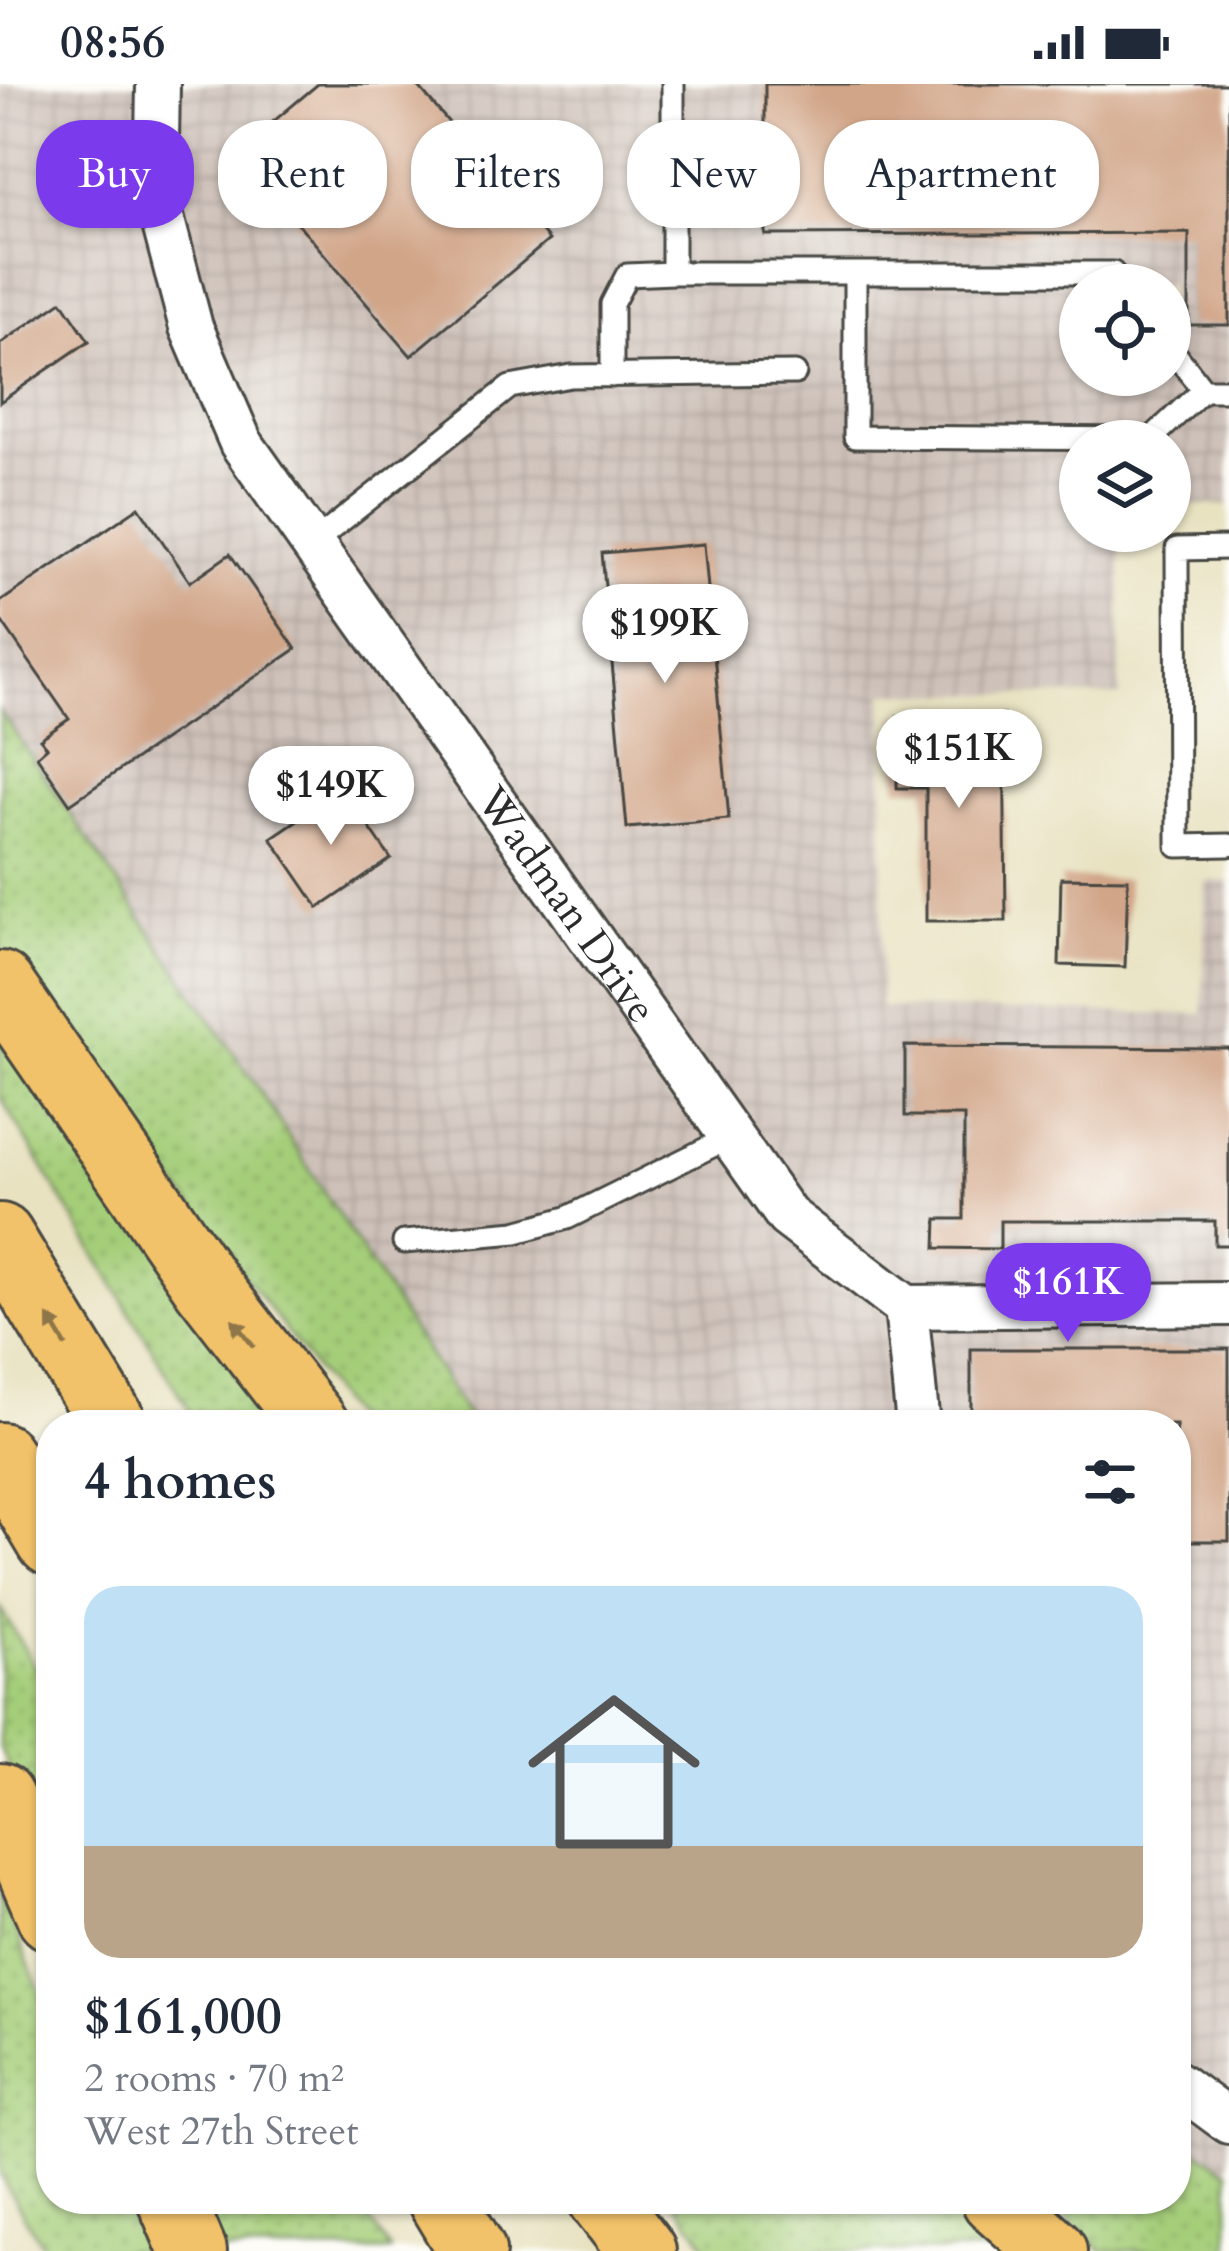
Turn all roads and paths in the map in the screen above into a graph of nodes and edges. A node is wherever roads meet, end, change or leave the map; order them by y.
1 (158, 84) edge
2 (674, 84) edge
3 (674, 273) junction
4 (855, 273) junction
5 (1059, 273) edge
6 (795, 373) dead end
7 (1191, 374) edge
8 (612, 376) junction
9 (1203, 390) junction
10 (1229, 390) edge
11 (313, 544) junction
12 (1229, 548) edge
13 (1229, 845) edge
14 (0, 985) edge
15 (730, 1136) junction
16 (0, 1238) edge
17 (404, 1242) dead end
18 (1229, 1304) edge
19 (906, 1307) junction
20 (105, 1410) edge
21 (303, 1410) edge
22 (916, 1410) edge
23 (0, 1456) edge
24 (36, 1517) edge
25 (0, 1798) edge
26 (36, 1882) edge
27 (1191, 2094) edge
28 (1229, 2122) edge
29 (178, 2214) edge
30 (449, 2214) edge
31 (614, 2214) edge
32 (1012, 2214) edge
33 (194, 2251) edge
34 (472, 2251) edge
35 (642, 2251) edge
36 (1053, 2251) edge

1 - 11 street, Wadman Drive
2 - 3 lane
3 - 4 lane
3 - 8 lane
4 - 5 lane
4 - 9 lane
6 - 8 lane
7 - 9 lane
8 - 11 lane
9 - 10 lane
11 - 15 street, Wadman Drive
12 - 13 lane
21 -> 14 highway
15 - 17 lane
15 - 19 street, Wadman Drive
20 -> 16 highway
18 - 19 street
19 - 22 street
23 - 24 highway
25 - 26 highway
27 - 28 street
29 - 33 highway
30 - 34 highway
31 - 35 highway
32 - 36 highway

